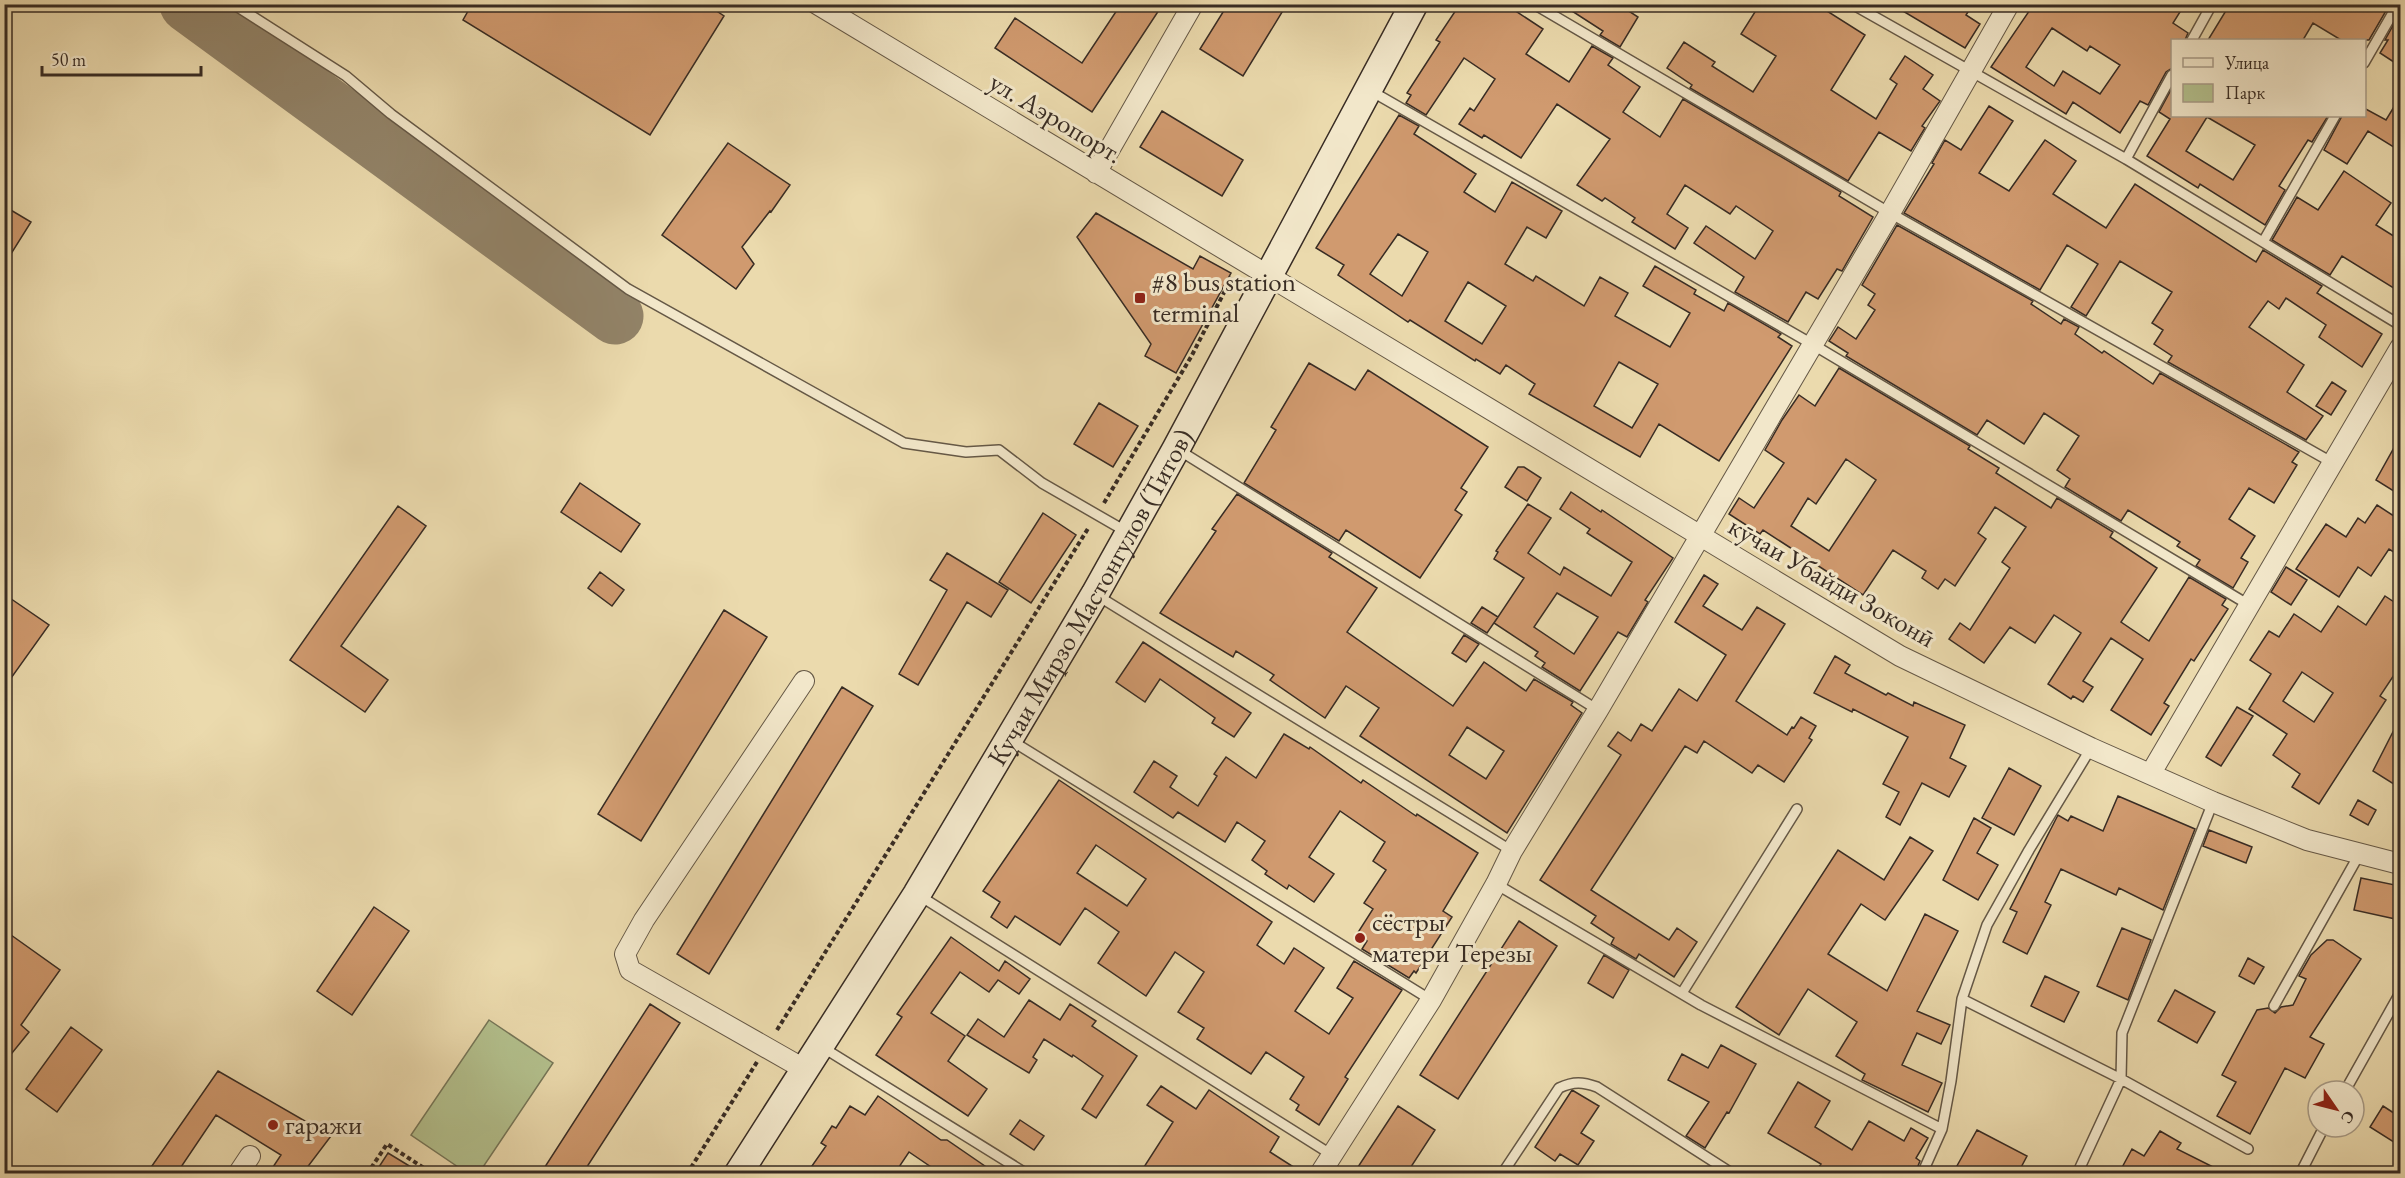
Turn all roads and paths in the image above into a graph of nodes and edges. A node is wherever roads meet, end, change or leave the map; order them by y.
1 (234, 4) edge
2 (817, 4) edge
3 (1193, 4) edge
4 (1414, 4) edge
5 (1534, 4) edge
6 (1852, 4) edge
7 (2009, 4) edge
8 (2212, 4) edge
9 (2398, 4) edge
10 (2193, 39) edge
11 (2366, 60) edge
12 (1970, 71) junction
13 (2171, 77) edge
14 (1368, 90) junction
15 (2334, 117) edge
16 (2126, 159) junction
17 (1096, 173) junction
18 (1890, 213) junction
19 (2263, 242) junction
20 (1234, 274) dead end
21 (1269, 276) junction
22 (2400, 325) edge
23 (1812, 344) junction
24 (2400, 348) edge
25 (1176, 449) junction
26 (2333, 463) junction
27 (1097, 514) junction
28 (1129, 533) junction
29 (1700, 536) junction
30 (1095, 594) junction
31 (2250, 606) junction
32 (804, 681) dead end
33 (1598, 710) junction
34 (1009, 739) junction
35 (2091, 748) junction
36 (2151, 773) junction
37 (2213, 802) junction
38 (1797, 809) dead end
39 (1512, 851) junction
40 (2360, 853) junction
41 (2400, 864) edge
42 (1496, 884) junction
43 (916, 894) junction
44 (1683, 993) junction
45 (2400, 993) edge
46 (1962, 999) junction
47 (1431, 1000) junction
48 (2274, 1006) dead end
49 (819, 1045) junction
50 (766, 1047) junction
51 (804, 1068) junction
52 (2121, 1078) junction
53 (2351, 1079) edge
54 (1942, 1129) junction
55 (2318, 1139) edge
56 (2248, 1149) dead end
57 (1332, 1155) junction
58 (250, 1156) dead end
59 (238, 1173) edge
60 (367, 1173) edge
61 (433, 1173) edge
62 (687, 1173) edge
63 (738, 1173) edge
64 (1027, 1173) edge
65 (1320, 1173) edge
66 (1502, 1173) edge
67 (1732, 1173) edge
68 (1922, 1173) edge
69 (2077, 1173) edge
70 (2300, 1173) edge

1 - 27 lane
2 - 17 street, ул. Аэропорт.
3 - 17 street
4 - 14 street, Кучаи Мирзо Мастонгулов (Титов)
5 - 18 lane
6 - 12 lane
7 - 12 street
8 - 10 lane
9 - 11 lane
12 - 16 lane
12 - 18 street
13 - 16 lane
14 - 21 street, Кучаи Мирзо Мастонгулов (Титов)
14 - 23 lane
15 - 19 lane
16 - 19 lane
17 - 21 street, ул. Аэропорт.
18 - 23 street
18 - 26 lane
19 - 22 lane
20 - 27 path
21 - 25 street, Кучаи Мирзо Мастонгулов (Титов)
21 - 29 street, кӯчаи Убайди Зоконӣ
23 - 29 street
23 - 31 lane
24 - 26 street
25 - 28 street, Кучаи Мирзо Мастонгулов (Титов)
25 - 33 lane
26 - 31 street
27 - 28 lane
27 - 50 path
28 - 30 street, Кучаи Мирзо Мастонгулов (Титов)
29 - 33 street
29 - 35 street, кӯчаи Убайди Зоконӣ
30 - 34 street, Кучаи Мирзо Мастонгулов (Титов)
30 - 39 lane
31 - 36 street
32 - 50 street
33 - 39 street
34 - 43 street, Кучаи Мирзо Мастонгулов (Титов)
34 - 47 lane
35 - 36 street, кӯчаи Убайди Зоконӣ
35 - 46 lane
36 - 37 street, кӯчаи Убайди Зоконӣ
37 - 40 street, кӯчаи Убайди Зоконӣ
37 - 52 lane
38 - 44 lane
39 - 42 street
40 - 41 street, кӯчаи Убайди Зоконӣ
40 - 48 lane
42 - 44 lane
42 - 47 street
43 - 49 street, Кучаи Мирзо Мастонгулов (Титов)
43 - 57 lane
44 - 54 lane
45 - 53 lane
46 - 52 lane
46 - 54 lane
47 - 57 street
49 - 51 street, Кучаи Мирзо Мастонгулов (Титов)
49 - 64 lane
50 - 51 street
50 - 62 path
51 - 63 street, Кучаи Мирзо Мастонгулов (Титов)
52 - 56 lane
52 - 69 lane
54 - 68 lane
55 - 70 lane
57 - 65 street
58 - 59 street
60 - 61 path
66 - 67 lane

